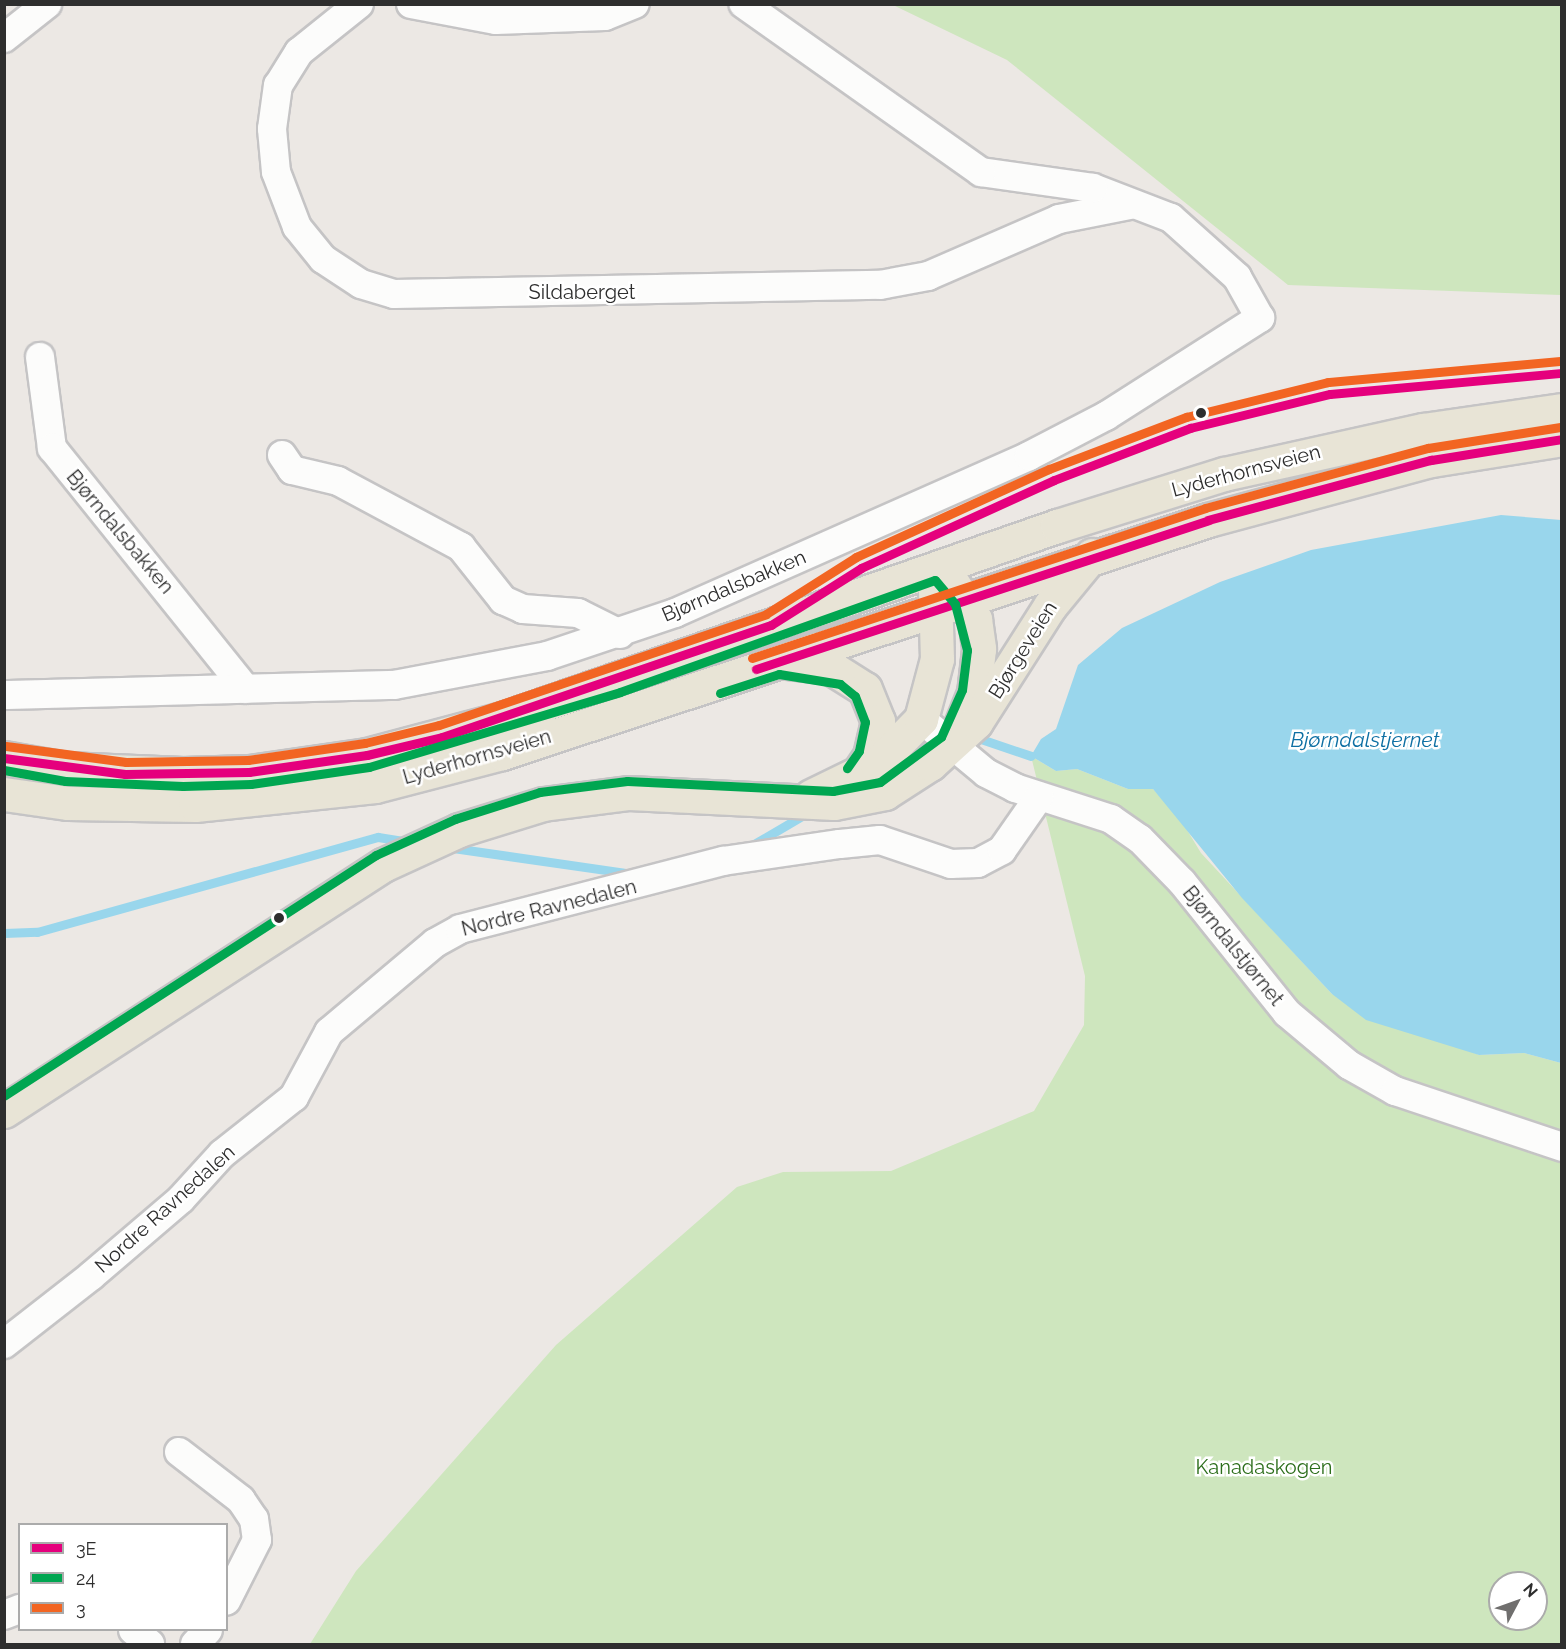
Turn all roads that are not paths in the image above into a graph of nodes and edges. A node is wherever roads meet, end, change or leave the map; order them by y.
1 (47, 4) edge
2 (358, 4) edge
3 (411, 4) edge
4 (635, 4) edge
5 (744, 4) edge
6 (4, 38) edge
7 (1138, 204) junction
8 (40, 357) dead end
9 (1562, 410) edge
10 (1562, 439) edge
11 (282, 455) dead end
12 (1094, 554) junction
13 (939, 566) junction
14 (966, 598) junction
15 (933, 610) junction
16 (620, 634) junction
17 (778, 662) junction
18 (246, 689) junction
19 (4, 695) edge
20 (921, 719) junction
21 (951, 745) junction
22 (4, 758) edge
23 (857, 775) junction
24 (4, 794) edge
25 (1039, 796) junction
26 (807, 798) junction
27 (4, 1111) edge
28 (1562, 1147) edge
29 (4, 1344) edge
30 (179, 1452) dead end
31 (228, 1597) edge
32 (135, 1631) edge
33 (206, 1631) edge
34 (150, 1644) edge
35 (195, 1644) edge

1 - 6 street
2 - 7 street, Sildaberget
3 - 4 street
5 - 7 street
7 - 16 street, Bjørndalsbakken
8 - 18 street, Bjørndalsbakken
9 - 13 main road, Lyderhornsveien
10 - 12 main road, Lyderhornsveien
11 - 16 street
12 - 14 main road, Lyderhornsveien
12 - 21 main road, Bjørgeveien
13 - 14 main road, Bjørgeveien
13 - 15 main road
13 - 22 main road, Lyderhornsveien
14 - 15 main road, Lyderhornsveien
14 - 21 main road, Bjørgeveien
15 - 17 main road, Lyderhornsveien
15 - 20 main road, Bjørgeveien
16 - 18 street, Bjørndalsbakken
17 - 23 main road
17 - 24 main road, Lyderhornsveien
18 - 19 street, Bjørndalsbakken
20 - 21 street, Bjørndalstjørnet
20 - 23 main road, Bjørgeveien
21 - 25 street, Bjørndalstjørnet
21 - 26 main road, Bjørgeveien
23 - 26 main road, Bjørgeveien
25 - 28 street, Bjørndalstjørnet
25 - 29 street, Nordre Ravnedalen
26 - 27 main road, Bjørgeveien
30 - 31 street
32 - 34 street
33 - 35 street

